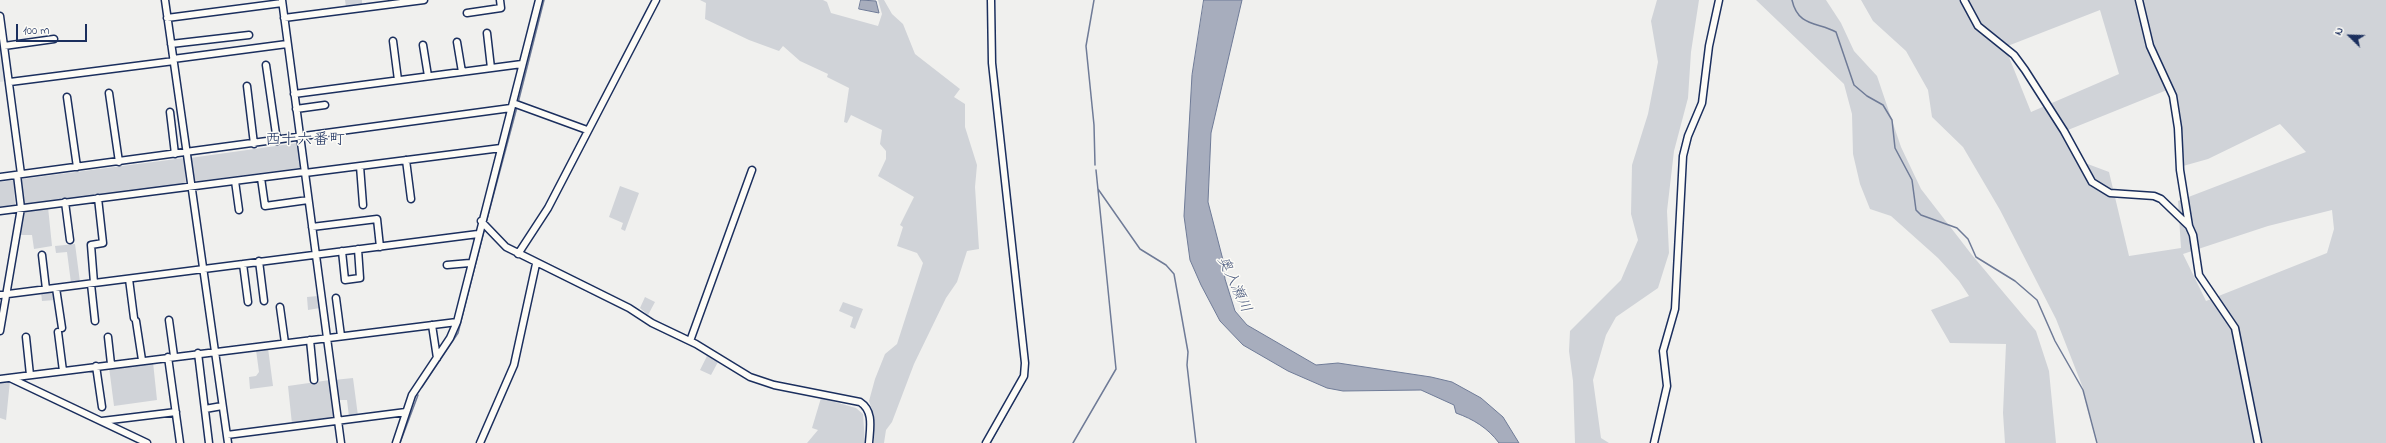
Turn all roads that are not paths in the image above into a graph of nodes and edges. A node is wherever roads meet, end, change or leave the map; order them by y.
1 (165, 0) edge
2 (424, 0) edge
3 (500, 0) edge
4 (539, 0) edge
5 (656, 0) edge
6 (991, 0) edge
7 (1719, 0) edge
8 (1964, 0) edge
9 (2139, 0) edge
10 (282, 2) edge
11 (378, 3) edge
12 (467, 13) dead end
13 (0, 16) edge
14 (167, 18) junction
15 (284, 18) junction
16 (487, 33) dead end
17 (249, 35) dead end
18 (54, 39) dead end
19 (392, 41) dead end
20 (458, 42) dead end
21 (171, 44) junction
22 (287, 44) junction
23 (423, 45) dead end
24 (4, 46) junction
25 (174, 60) junction
26 (522, 64) junction
27 (266, 65) dead end
28 (491, 68) junction
29 (462, 72) junction
30 (428, 76) junction
31 (398, 80) junction
32 (10, 82) junction
33 (247, 86) dead end
34 (109, 93) dead end
35 (294, 94) junction
36 (67, 97) dead end
37 (325, 105) dead end
38 (515, 105) junction
39 (296, 109) junction
40 (170, 112) dead end
41 (587, 130) junction
42 (300, 137) junction
43 (277, 141) junction
44 (254, 144) junction
45 (501, 148) junction
46 (187, 152) junction
47 (175, 154) junction
48 (406, 160) junction
49 (118, 162) junction
50 (360, 166) junction
51 (77, 167) junction
52 (752, 170) dead end
53 (305, 172) junction
54 (19, 174) junction
55 (0, 177) edge
56 (261, 178) junction
57 (235, 181) junction
58 (191, 186) junction
59 (98, 198) junction
60 (411, 199) dead end
61 (308, 200) junction
62 (66, 202) junction
63 (363, 205) dead end
64 (21, 208) junction
65 (239, 210) dead end
66 (0, 211) edge
67 (484, 224) junction
68 (2188, 226) junction
69 (312, 227) junction
70 (478, 234) junction
71 (70, 240) dead end
72 (380, 247) junction
73 (358, 249) junction
74 (342, 252) junction
75 (518, 254) junction
76 (42, 255) dead end
77 (316, 255) junction
78 (259, 261) junction
79 (470, 263) junction
80 (243, 264) junction
81 (536, 264) junction
82 (447, 265) dead end
83 (202, 269) junction
84 (129, 279) junction
85 (93, 284) junction
86 (56, 288) junction
87 (46, 289) junction
88 (3, 295) edge
89 (336, 298) dead end
90 (248, 302) dead end
91 (264, 302) dead end
92 (280, 307) dead end
93 (169, 320) dead end
94 (96, 321) dead end
95 (456, 322) junction
96 (432, 325) junction
97 (0, 331) edge
98 (341, 336) junction
99 (26, 337) dead end
100 (108, 337) dead end
101 (326, 338) junction
102 (310, 340) junction
103 (690, 341) junction
104 (285, 343) junction
105 (214, 351) junction
106 (198, 353) junction
107 (171, 357) junction
108 (437, 358) junction
109 (142, 360) junction
110 (111, 364) junction
111 (96, 366) junction
112 (63, 371) junction
113 (30, 375) junction
114 (10, 378) junction
115 (0, 379) edge
116 (314, 380) dead end
117 (222, 406) junction
118 (102, 407) dead end
119 (205, 409) junction
120 (176, 412) junction
121 (406, 412) junction
122 (338, 420) junction
123 (102, 421) junction
124 (227, 435) junction
125 (147, 443) edge
126 (180, 443) edge
127 (209, 443) edge
128 (228, 443) edge
129 (340, 443) edge
130 (396, 443) edge
131 (480, 443) edge
132 (869, 443) edge
133 (986, 443) edge
134 (1654, 443) edge
135 (2258, 443) edge

1 - 14 street
2 - 11 street
3 - 12 street
4 - 26 street
5 - 41 street
6 - 133 street
7 - 134 street
8 - 68 street
9 - 68 street
10 - 14 street
10 - 15 street
11 - 15 street
13 - 24 street
14 - 21 street
15 - 22 street
16 - 28 street
17 - 21 street
18 - 24 street
19 - 31 street
20 - 29 street
21 - 25 street
22 - 25 street
22 - 35 street
23 - 30 street
24 - 32 street
25 - 32 street
25 - 46 street
26 - 28 street
26 - 38 street
27 - 43 street
28 - 29 street
29 - 30 street
30 - 31 street
31 - 35 street
32 - 54 street
33 - 44 street
34 - 49 street
35 - 39 street
36 - 51 street
37 - 39 street
38 - 41 street
38 - 42 street
38 - 45 street
39 - 42 street
40 - 47 street
41 - 75 street
42 - 43 street
42 - 53 street
43 - 44 street
44 - 46 street
45 - 48 street
45 - 67 street
46 - 47 street
46 - 58 street
47 - 49 street
48 - 50 street
48 - 60 street
49 - 51 street
50 - 53 street
50 - 63 street
51 - 54 street
52 - 103 street
53 - 56 street
53 - 61 street
54 - 55 street
54 - 64 street
56 - 57 street
56 - 61 street
57 - 58 street
57 - 65 street
58 - 59 street
58 - 83 street
59 - 62 street
59 - 85 street
61 - 69 street
62 - 64 street
62 - 71 street
64 - 66 street
64 - 88 street
67 - 70 street
67 - 75 street
68 - 135 street
69 - 72 street
69 - 77 street
70 - 72 street
70 - 79 street
72 - 73 street
73 - 74 street
73 - 74 street
74 - 77 street
75 - 81 street
76 - 87 street
77 - 78 street
77 - 101 street
78 - 80 street
78 - 91 street
79 - 82 street
79 - 95 street
80 - 83 street
80 - 90 street
81 - 103 street
81 - 131 street
83 - 84 street
83 - 105 street
84 - 85 street
84 - 109 street
85 - 86 street
85 - 94 street
86 - 87 street
86 - 112 street
87 - 88 street
88 - 97 street
89 - 98 street
92 - 104 street
93 - 107 street
95 - 96 street
95 - 108 street
96 - 98 street
96 - 108 street
98 - 101 street
99 - 113 street
100 - 110 street
101 - 102 street
101 - 122 street
102 - 104 street
102 - 116 street
103 - 132 street
104 - 105 street
105 - 106 street
105 - 117 street
106 - 107 street
106 - 119 street
107 - 109 street
107 - 120 street
108 - 121 street
109 - 110 street
110 - 111 street
111 - 112 street
111 - 118 street
112 - 113 street
113 - 114 street
114 - 115 street
114 - 123 street
117 - 119 street
117 - 124 street
119 - 127 street
120 - 123 street
120 - 126 street
121 - 122 street
121 - 130 street
122 - 124 street
122 - 129 street
123 - 125 street
124 - 128 street

